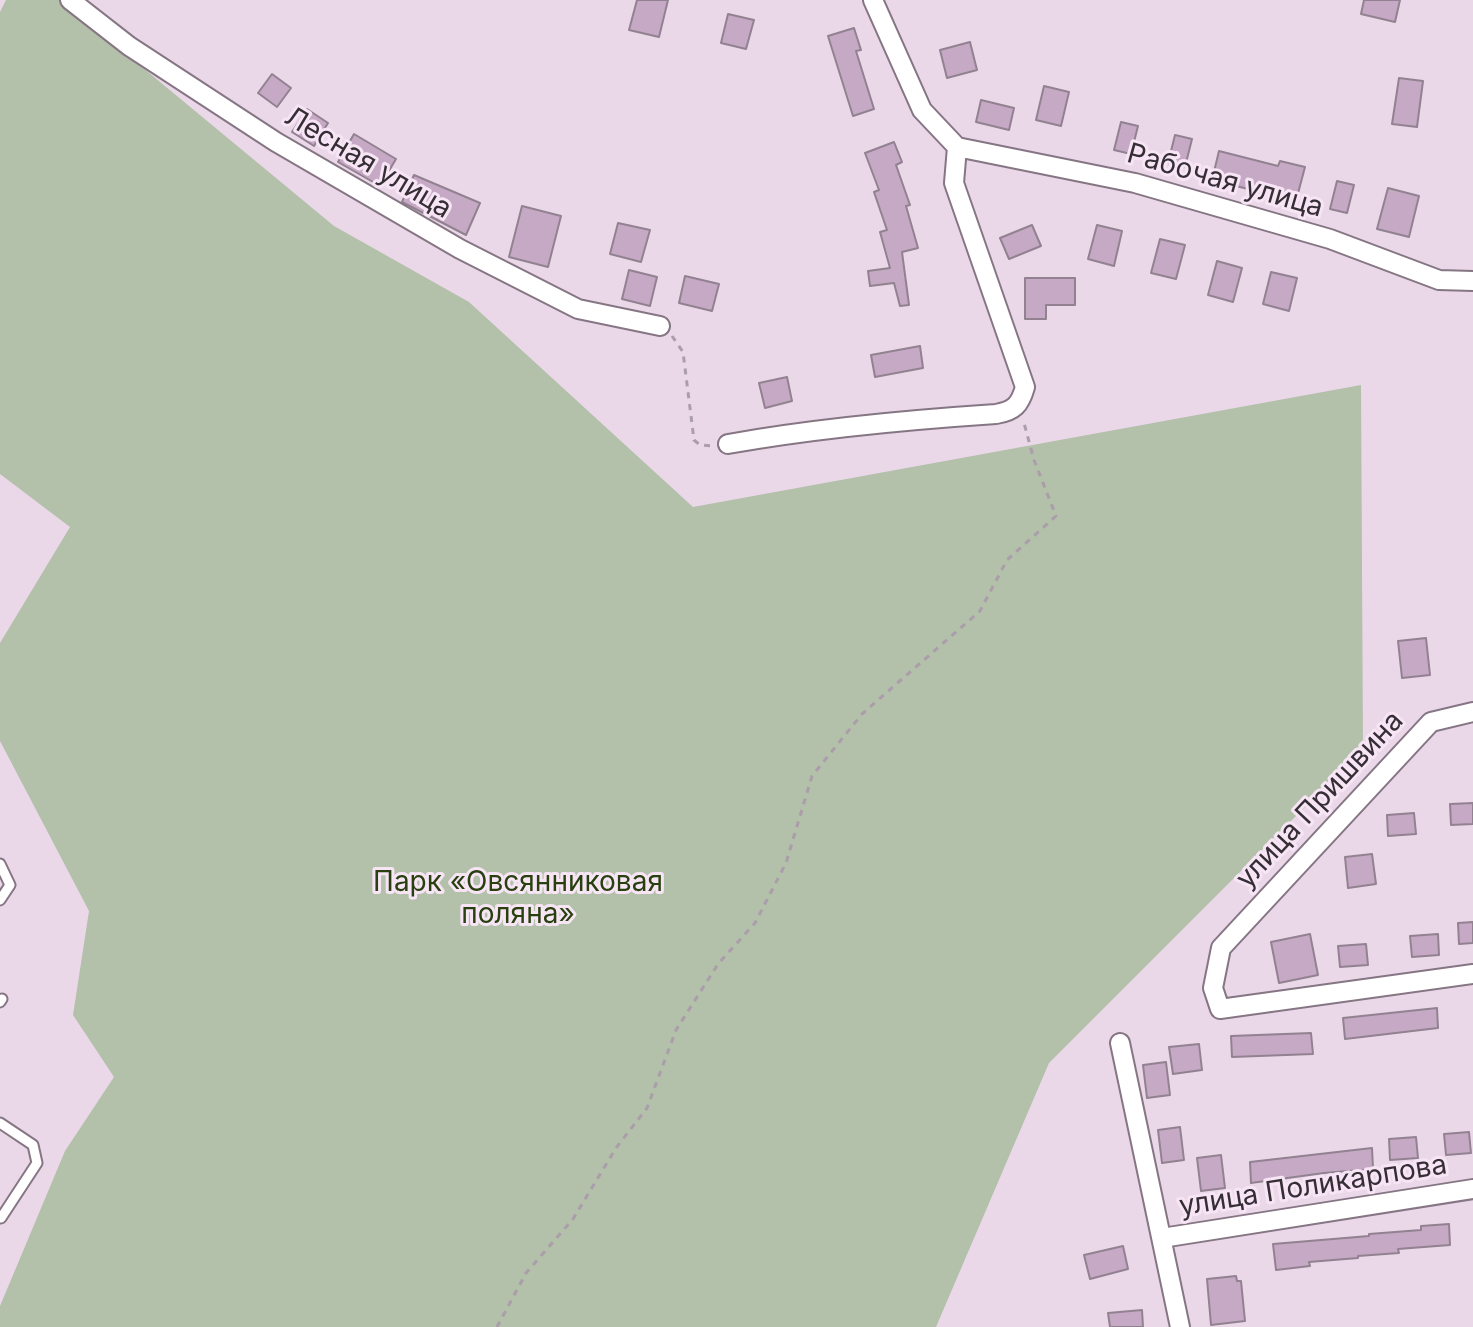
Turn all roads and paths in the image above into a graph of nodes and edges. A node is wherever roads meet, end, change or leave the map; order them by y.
1 (70, 0) edge
2 (873, 0) edge
3 (957, 147) junction
4 (1473, 281) edge
5 (660, 326) joint
6 (1023, 395) junction
7 (728, 444) joint
8 (1473, 712) edge
9 (0, 864) edge
10 (0, 900) edge
11 (1473, 974) edge
12 (1120, 1043) dead end
13 (0, 1123) edge
14 (1473, 1190) edge
15 (1, 1218) edge
16 (1162, 1238) junction
17 (497, 1327) edge
18 (1180, 1327) edge

1 - 5 street, Лесная улица
2 - 3 street
3 - 4 street, Рабочая улица
3 - 6 street
5 - 7 path
6 - 7 street
6 - 17 path
8 - 11 street, улица Пришвина
9 - 10 lane
12 - 16 street
13 - 15 lane
14 - 16 street, улица Поликарпова
16 - 18 street

